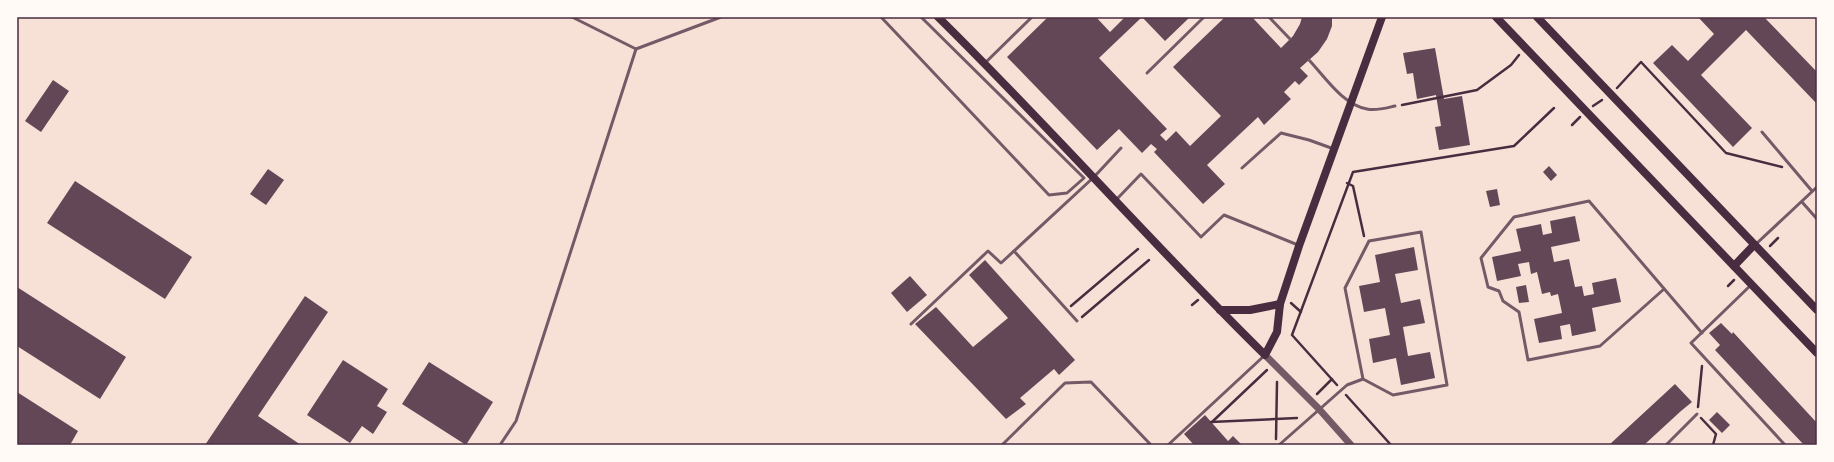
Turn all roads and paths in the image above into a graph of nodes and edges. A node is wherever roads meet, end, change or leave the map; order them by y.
1 (572, 17) edge
2 (722, 17) edge
3 (881, 17) edge
4 (921, 17) edge
5 (938, 17) edge
6 (1032, 17) edge
7 (1204, 17) edge
8 (1269, 17) edge
9 (1382, 17) edge
10 (1496, 17) edge
11 (1537, 17) edge
12 (1290, 39) dead end
13 (1525, 47) junction
14 (636, 49) junction
15 (1309, 60) dead end
16 (985, 63) junction
17 (1147, 73) dead end
18 (1610, 95) junction
19 (1350, 102) junction
20 (1395, 106) joint
21 (1554, 108) dead end
22 (1586, 111) junction
23 (1572, 125) dead end
24 (1762, 132) dead end
25 (1121, 148) dead end
26 (1334, 149) junction
27 (1242, 168) dead end
28 (1794, 170) junction
29 (1094, 177) junction
30 (1347, 183) junction
31 (1817, 187) edge
32 (1812, 191) junction
33 (1116, 200) junction
34 (1802, 202) junction
35 (1817, 219) edge
36 (1366, 245) junction
37 (1754, 245) junction
38 (1299, 246) junction
39 (1138, 249) dead end
40 (1014, 251) junction
41 (1149, 260) dead end
42 (1734, 266) junction
43 (1752, 285) junction
44 (1664, 289) junction
45 (1280, 304) junction
46 (1067, 310) junction
47 (1220, 310) junction
48 (1817, 310) edge
49 (1077, 321) joint
50 (911, 324) dead end
51 (1702, 333) junction
52 (1292, 335) dead end
53 (1817, 353) edge
54 (1265, 354) junction
55 (1703, 356) junction
56 (1267, 370) dead end
57 (1363, 379) junction
58 (1277, 381) dead end
59 (1320, 409) junction
60 (1698, 414) joint
61 (1310, 417) junction
62 (1276, 420) junction
63 (1704, 422) dead end
64 (500, 445) edge
65 (1002, 445) edge
66 (1151, 445) edge
67 (1168, 445) edge
68 (1276, 445) edge
69 (1279, 445) edge
70 (1351, 445) edge
71 (1666, 445) edge
72 (1712, 445) edge
73 (1785, 445) edge

1 - 14 lane
2 - 14 lane
3 - 4 lane
5 - 16 main road
6 - 16 lane
7 - 17 lane
8 - 12 lane
9 - 19 main road
10 - 13 main road
11 - 18 main road
13 - 20 path
13 - 22 main road
14 - 64 lane
15 - 19 lane
16 - 29 main road
18 - 22 path
18 - 28 path
18 - 37 main road
19 - 20 lane
19 - 26 main road
21 - 30 path
22 - 23 path
22 - 42 main road
24 - 28 lane
25 - 29 lane
26 - 27 lane
26 - 38 main road
28 - 32 lane
29 - 33 main road
29 - 40 lane
30 - 36 path
30 - 52 path
31 - 32 lane
32 - 34 lane
33 - 38 lane
33 - 47 main road
34 - 35 lane
34 - 37 lane
36 - 57 lane
36 - 57 lane
37 - 42 main road
37 - 48 main road
38 - 45 main road
39 - 46 path
40 - 46 lane
40 - 50 lane
41 - 49 path
42 - 43 main road
43 - 51 lane
43 - 53 main road
44 - 44 lane
44 - 51 lane
45 - 47 main road
45 - 54 main road
46 - 49 lane
47 - 54 main road
51 - 55 lane
54 - 59 street
54 - 67 lane
55 - 60 path
55 - 73 lane
56 - 62 path
57 - 59 lane
58 - 62 path
59 - 61 lane
59 - 70 street
60 - 71 lane
61 - 62 path
61 - 69 lane
62 - 68 path
63 - 72 path
65 - 66 lane

